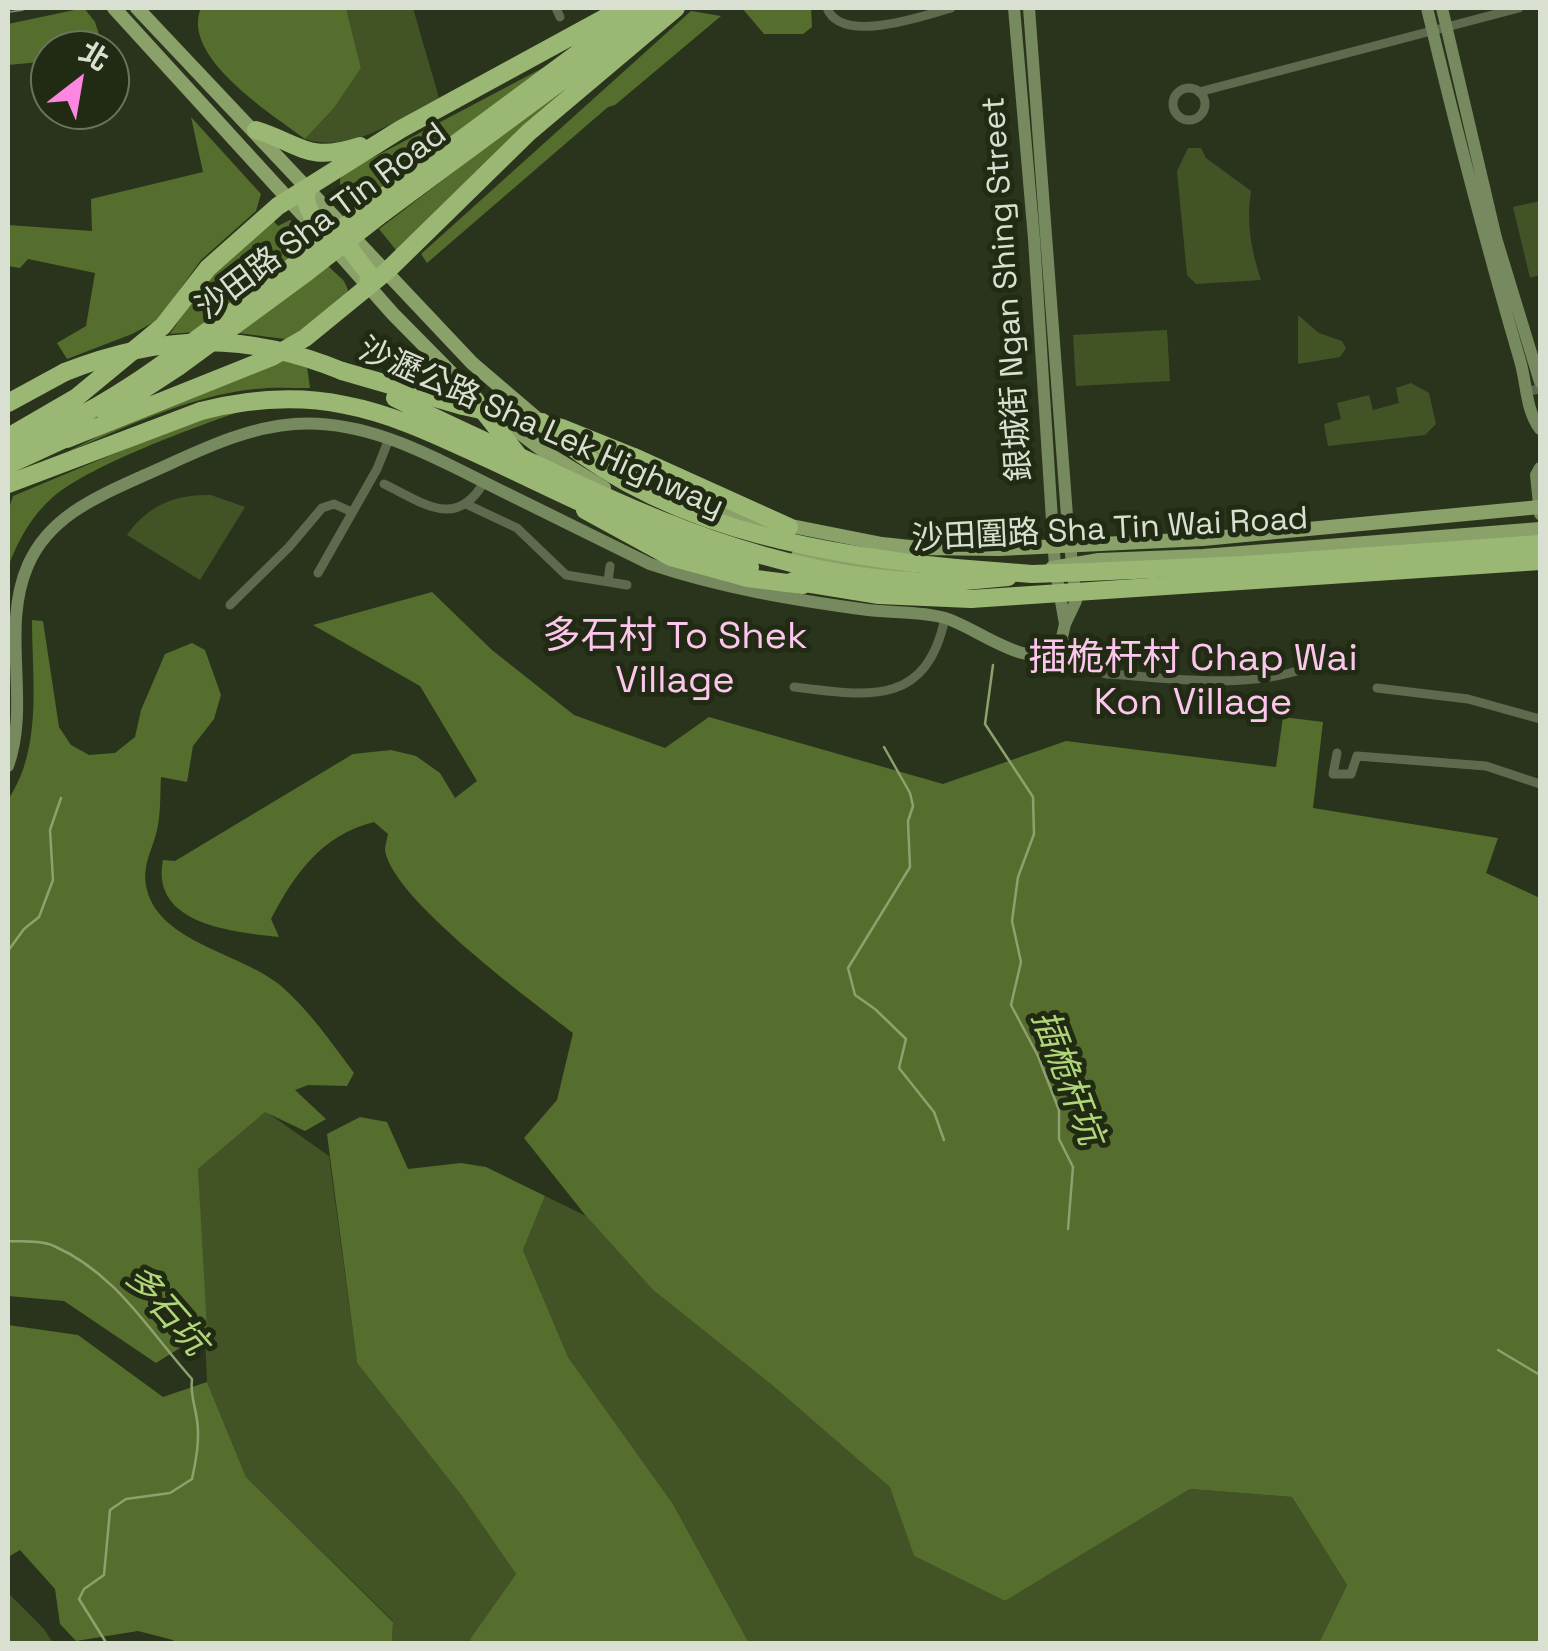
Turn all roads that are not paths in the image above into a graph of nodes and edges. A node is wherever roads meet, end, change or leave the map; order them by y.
1 (114, 8) edge
2 (138, 8) edge
3 (623, 8) edge
4 (639, 8) edge
5 (660, 8) edge
6 (676, 8) edge
7 (828, 8) edge
8 (952, 8) edge
9 (1014, 8) edge
10 (1029, 8) edge
11 (1426, 8) edge
12 (1442, 8) edge
13 (1519, 8) edge
14 (1439, 28) junction
15 (1198, 92) dead end
16 (256, 130) junction
17 (384, 139) junction
18 (308, 186) junction
19 (289, 198) junction
20 (378, 208) junction
21 (348, 231) junction
22 (325, 237) junction
23 (302, 268) junction
24 (387, 271) junction
25 (368, 287) junction
26 (342, 371) junction
27 (1536, 387) edge
28 (469, 393) junction
29 (8, 402) edge
30 (542, 422) junction
31 (1540, 429) edge
32 (8, 437) edge
33 (67, 439) junction
34 (389, 439) junction
35 (8, 447) edge
36 (8, 465) edge
37 (1540, 468) edge
38 (484, 482) junction
39 (8, 484) edge
40 (384, 484) dead end
41 (466, 504) junction
42 (1540, 510) edge
43 (352, 512) junction
44 (789, 526) junction
45 (1540, 529) edge
46 (1540, 544) edge
47 (1062, 545) junction
48 (1540, 561) edge
49 (1072, 562) junction
50 (610, 566) dead end
51 (1055, 568) junction
52 (318, 573) dead end
53 (1032, 574) junction
54 (608, 582) junction
55 (803, 584) junction
56 (627, 585) dead end
57 (230, 605) dead end
58 (945, 618) junction
59 (1065, 624) junction
60 (1064, 641) junction
61 (1319, 663) dead end
62 (794, 686) dead end
63 (1377, 688) dead end
64 (811, 689) junction
65 (809, 703) dead end
66 (1540, 719) edge
67 (1337, 752) dead end
68 (8, 766) edge
69 (1540, 784) edge

1 - 19 main road, 沙田圍路 Sha Tin Wai Road
2 - 16 main road, 沙田圍路 Sha Tin Wai Road
3 - 17 highway
4 - 20 highway, 沙田路 Sha Tin Road
5 - 20 highway, 沙田路 Sha Tin Road
6 - 24 highway
7 - 8 street
9 - 47 street, 銀城街 Ngan Shing Street
10 - 47 street, 銀城街 Ngan Shing Street
11 - 14 street
12 - 14 street
13 - 14 street
14 - 15 street
14 - 27 street
16 - 17 highway
16 - 18 main road, 沙田圍路 Sha Tin Wai Road
17 - 18 highway
18 - 19 highway
18 - 21 main road, 沙田圍路 Sha Tin Wai Road
18 - 22 highway
19 - 22 main road, 沙田圍路 Sha Tin Wai Road
19 - 32 highway
20 - 23 highway, 沙田路 Sha Tin Road, bridge
21 - 24 main road, 沙田圍路 Sha Tin Wai Road
21 - 25 highway
22 - 25 main road, 沙田圍路 Sha Tin Wai Road
23 - 33 highway, 沙田路 Sha Tin Road
23 - 35 highway, 沙田路 Sha Tin Road
24 - 25 highway
24 - 30 main road, 沙田圍路 Sha Tin Wai Road
25 - 28 main road, 沙田圍路 Sha Tin Wai Road
25 - 33 highway
26 - 29 highway, 沙瀝公路 Sha Lek Highway, bridge
26 - 44 highway, bridge
26 - 53 highway, 沙瀝公路 Sha Lek Highway, bridge
27 - 31 street
28 - 51 main road, 沙田圍路 Sha Tin Wai Road
28 - 55 highway
30 - 44 main road, 沙田圍路 Sha Tin Wai Road
30 - 53 highway, bridge
33 - 36 highway, 沙田路 Sha Tin Road
34 - 38 street
34 - 43 street
34 - 68 street
37 - 42 street
38 - 41 street
38 - 58 street
39 - 55 highway, 沙瀝公路 Sha Lek Highway, bridge
40 - 41 street
41 - 54 street
42 - 47 main road, 沙田圍路 Sha Tin Wai Road
43 - 52 street
43 - 57 street
44 - 47 main road, 沙田圍路 Sha Tin Wai Road
45 - 49 main road, 沙田圍路 Sha Tin Wai Road
46 - 53 highway, 沙瀝公路 Sha Lek Highway, bridge
47 - 49 street, 銀城街 Ngan Shing Street
47 - 51 street, 銀城街 Ngan Shing Street
48 - 55 highway, 沙瀝公路 Sha Lek Highway, bridge
49 - 51 main road, 沙田圍路 Sha Tin Wai Road
49 - 59 street, 銀城街 Ngan Shing Street
50 - 54 street
51 - 59 street, 銀城街 Ngan Shing Street
54 - 56 street
58 - 60 street
58 - 64 street
59 - 60 street
60 - 61 street
62 - 64 street
63 - 66 street
64 - 65 street
67 - 69 street

